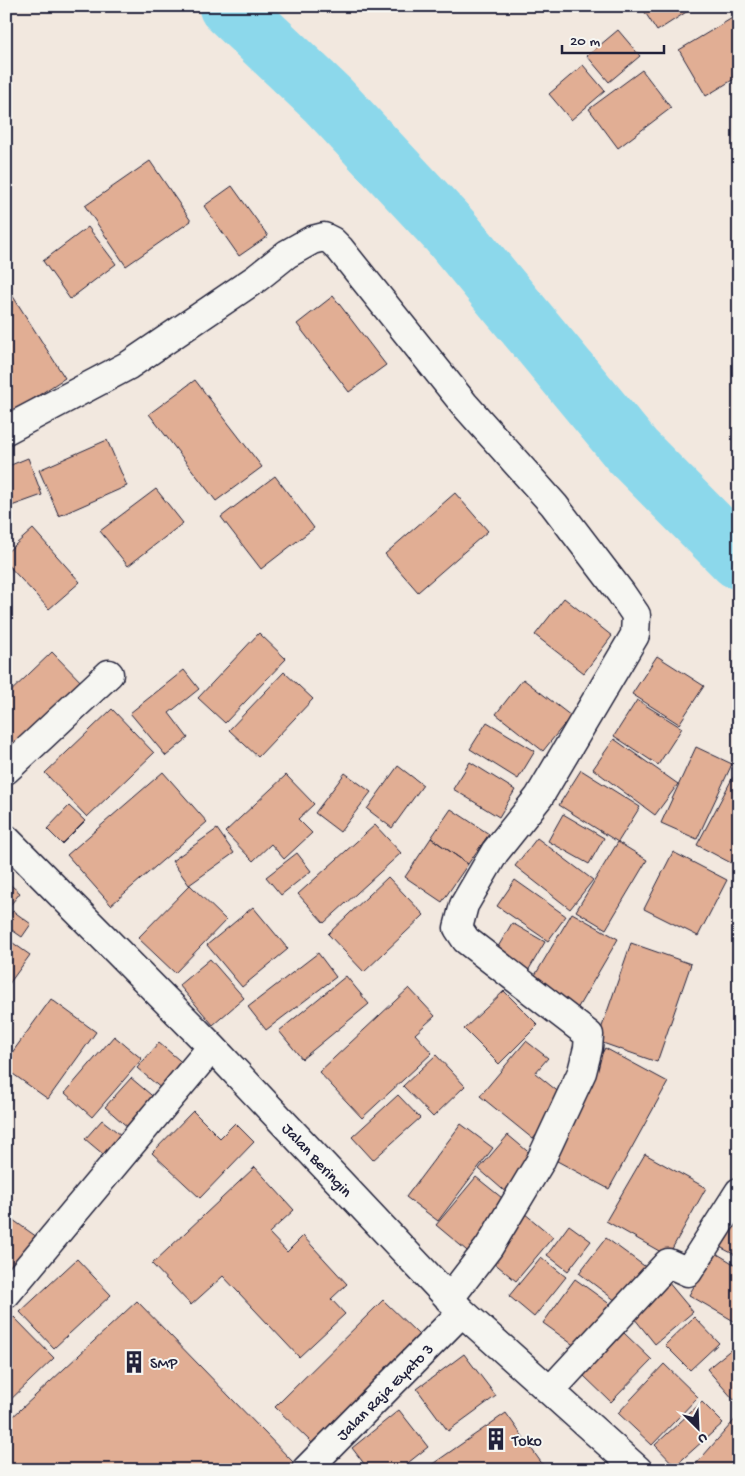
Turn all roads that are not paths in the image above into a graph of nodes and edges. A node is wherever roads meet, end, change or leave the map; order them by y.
1 (6, 430) edge
2 (108, 674) dead end
3 (6, 770) edge
4 (6, 839) edge
5 (212, 1047) junction
6 (739, 1192) edge
7 (6, 1294) edge
8 (455, 1306) junction
9 (550, 1391) junction
10 (306, 1470) edge
11 (638, 1470) edge

1 - 8 street, Jalan Raja Eyato 3
2 - 3 street
4 - 5 street, Jalan Beringin
5 - 7 street
5 - 8 street, Jalan Beringin
6 - 9 street
8 - 9 street, Jalan Beringin
8 - 10 street, Jalan Raja Eyato 3
9 - 11 street, Jalan Beringin

